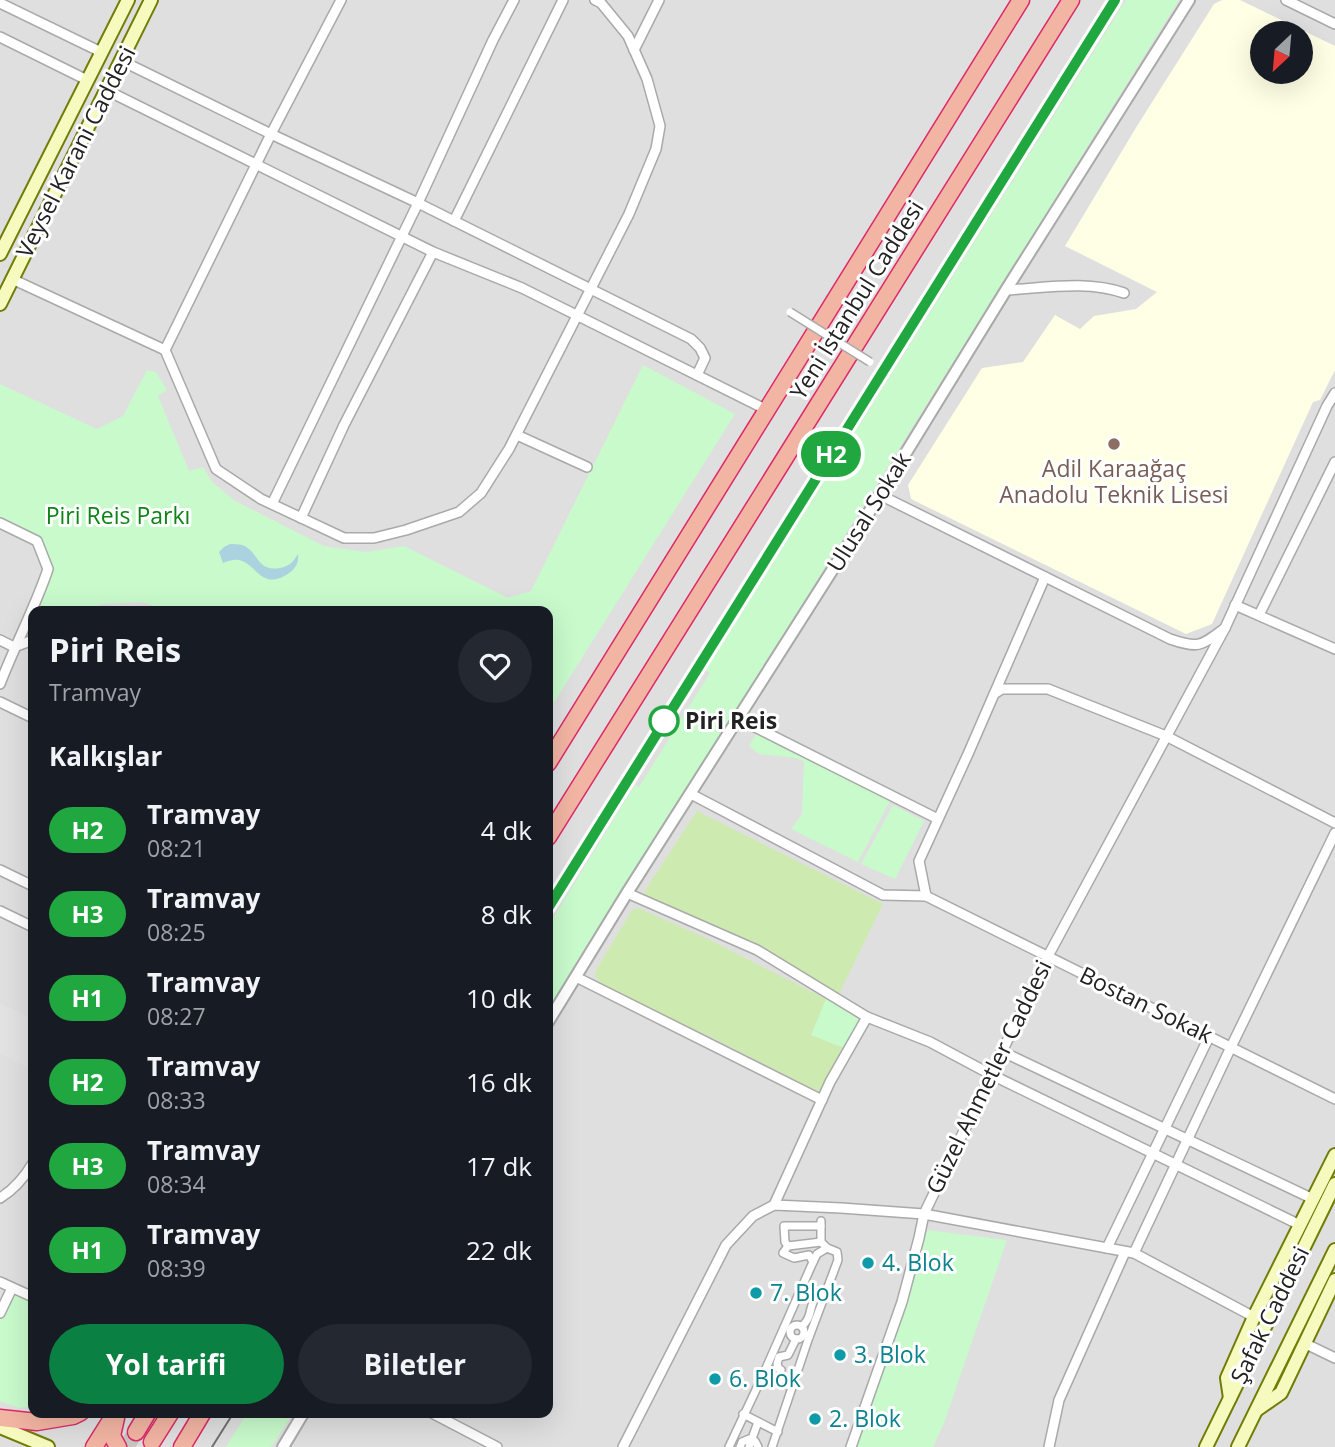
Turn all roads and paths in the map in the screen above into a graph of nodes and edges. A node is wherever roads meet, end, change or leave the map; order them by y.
1 (128, 0) edge
2 (152, 0) edge
3 (341, 0) edge
4 (514, 0) edge
5 (563, 0) edge
6 (595, 0) edge
7 (659, 0) edge
8 (1021, 0) edge
9 (1071, 0) edge
10 (1189, 0) edge
11 (1286, 0) edge
12 (0, 3) edge
13 (1335, 24) edge
14 (0, 37) edge
15 (634, 50) junction
16 (101, 52) junction
17 (122, 61) junction
18 (87, 80) junction
19 (106, 90) junction
20 (271, 134) junction
21 (256, 165) junction
22 (418, 203) junction
23 (454, 221) junction
24 (401, 237) junction
25 (433, 252) junction
26 (0, 254) edge
27 (12, 279) junction
28 (590, 289) junction
29 (1006, 290) junction
30 (1124, 293) dead end
31 (0, 303) edge
32 (790, 312) dead end
33 (577, 316) junction
34 (165, 350) junction
35 (870, 362) dead end
36 (696, 375) junction
37 (1335, 393) edge
38 (767, 410) junction
39 (516, 435) junction
40 (1335, 462) edge
41 (587, 467) dead end
42 (880, 495) junction
43 (272, 504) junction
44 (301, 518) junction
45 (0, 523) edge
46 (1045, 577) junction
47 (1236, 605) junction
48 (33, 606) edge
49 (1259, 615) junction
50 (28, 616) edge
51 (1225, 628) junction
52 (0, 640) edge
53 (28, 642) edge
54 (14, 647) junction
55 (1335, 649) edge
56 (0, 684) edge
57 (994, 694) junction
58 (0, 702) edge
59 (28, 716) edge
60 (739, 719) junction
61 (1166, 736) junction
62 (553, 755) edge
63 (691, 794) junction
64 (938, 819) junction
65 (1335, 823) edge
66 (553, 829) edge
67 (1335, 832) edge
68 (0, 870) edge
69 (28, 884) edge
70 (627, 893) junction
71 (926, 896) junction
72 (0, 911) edge
73 (28, 925) edge
74 (1048, 956) junction
75 (576, 977) junction
76 (553, 1014) edge
77 (867, 1017) junction
78 (1209, 1037) junction
79 (1231, 1047) junction
80 (1001, 1051) junction
81 (990, 1074) junction
82 (1335, 1099) edge
83 (822, 1100) junction
84 (1164, 1129) junction
85 (1187, 1140) junction
86 (1153, 1153) junction
87 (1335, 1155) edge
88 (1176, 1164) junction
89 (28, 1171) edge
90 (1335, 1184) edge
91 (0, 1198) edge
92 (1313, 1199) junction
93 (774, 1205) junction
94 (924, 1214) junction
95 (1300, 1225) junction
96 (824, 1245) junction
97 (788, 1246) junction
98 (1107, 1248) junction
99 (1335, 1250) edge
100 (1129, 1252) junction
101 (813, 1262) junction
102 (1335, 1280) edge
103 (0, 1282) edge
104 (12, 1288) junction
105 (827, 1292) junction
106 (28, 1295) edge
107 (799, 1296) junction
108 (810, 1307) junction
109 (0, 1313) edge
110 (1254, 1317) junction
111 (795, 1324) junction
112 (802, 1338) junction
113 (1304, 1343) junction
114 (1335, 1358) edge
115 (764, 1375) junction
116 (777, 1381) junction
117 (792, 1387) junction
118 (1230, 1398) junction
119 (1255, 1412) junction
120 (743, 1414) junction
121 (61, 1418) edge
122 (112, 1418) edge
123 (115, 1418) edge
124 (144, 1418) edge
125 (166, 1418) edge
126 (199, 1418) edge
127 (300, 1418) edge
128 (441, 1418) edge
129 (0, 1419) edge
130 (758, 1422) junction
131 (0, 1427) edge
132 (136, 1432) tunnel mouth
133 (778, 1432) junction
134 (152, 1442) tunnel mouth
135 (751, 1443) edge
136 (183, 1446) edge
137 (48, 1447) edge
138 (94, 1447) edge
139 (118, 1447) edge
140 (283, 1447) edge
141 (497, 1447) edge
142 (623, 1447) edge
143 (729, 1447) edge
144 (740, 1447) edge
145 (758, 1447) edge
146 (772, 1447) edge
147 (851, 1447) edge
148 (1049, 1447) edge
149 (1206, 1447) edge
150 (1238, 1447) edge

1 - 16 main road, Veysel Karani Caddesi
2 - 17 main road, Veysel Karani Caddesi
3 - 20 street
4 - 22 street
5 - 23 street
6 - 15 street
7 - 15 street
8 - 38 highway, Yeni İstanbul Caddesi
9 - 66 highway, Yeni İstanbul Caddesi
10 - 29 street, Ulusal Sokak
11 - 13 street
12 - 16 street
14 - 18 street
15 - 28 street
16 - 18 main road, Veysel Karani Caddesi
17 - 19 main road, Veysel Karani Caddesi
17 - 20 street
18 - 26 main road, Veysel Karani Caddesi
19 - 21 street
19 - 27 main road, Veysel Karani Caddesi
20 - 21 street
20 - 22 street
21 - 24 street
21 - 34 street
22 - 23 street
22 - 24 street
23 - 28 street
24 - 25 street
24 - 43 street
25 - 33 street
25 - 44 street
27 - 31 main road, Veysel Karani Caddesi
27 - 34 street
28 - 33 street
28 - 36 street
29 - 30 street
29 - 42 street, Ulusal Sokak
32 - 35 street, bridge
33 - 36 street
33 - 39 street
34 - 43 street
36 - 38 street
37 - 47 street, Güzel Ahmetler Caddesi
38 - 62 highway, Yeni İstanbul Caddesi
39 - 41 street
39 - 44 street
40 - 49 street
42 - 46 street
42 - 60 street, Ulusal Sokak
43 - 44 street
45 - 48 street
46 - 51 street
46 - 57 street
47 - 49 street
47 - 51 street, Güzel Ahmetler Caddesi
49 - 55 street
50 - 54 street
51 - 61 street, Güzel Ahmetler Caddesi
52 - 54 street
53 - 54 street
54 - 56 street
57 - 61 street
57 - 64 street
58 - 59 street
60 - 63 street, Ulusal Sokak
60 - 64 street
61 - 65 street
61 - 74 street, Güzel Ahmetler Caddesi
63 - 70 street, Ulusal Sokak
63 - 71 street, Bostan Sokak
64 - 71 street
67 - 79 street
68 - 69 street
70 - 75 street, Ulusal Sokak
70 - 77 street
71 - 74 street, Bostan Sokak
72 - 73 street
74 - 78 street, Bostan Sokak
74 - 80 street, Güzel Ahmetler Caddesi
75 - 76 street, Ulusal Sokak
75 - 83 street
77 - 81 street
77 - 83 street
78 - 79 street, Bostan Sokak
78 - 84 street
79 - 82 street, Bostan Sokak
79 - 85 street
80 - 81 street, Güzel Ahmetler Caddesi
80 - 84 street
81 - 86 street
81 - 94 street, Güzel Ahmetler Caddesi
83 - 93 street
84 - 85 street
84 - 86 street
85 - 88 street
85 - 92 street
86 - 88 street
86 - 98 street
87 - 92 main road
88 - 95 street
88 - 100 street
89 - 91 street
90 - 118 main road, Şafak Caddesi
92 - 95 main road
93 - 94 street, Güzel Ahmetler Caddesi
93 - 142 street
94 - 98 street
94 - 147 street
95 - 110 main road
96 - 97 street
96 - 97 street
96 - 101 street
96 - 105 street
97 - 101 street
98 - 100 street
99 - 119 main road, Şafak Caddesi
100 - 110 street
100 - 148 street
101 - 107 street
102 - 113 main road
103 - 104 street
104 - 106 street
104 - 109 street
105 - 108 street
105 - 112 street
107 - 108 street
107 - 111 street
108 - 111 street
110 - 118 main road
111 - 112 street
111 - 112 street
111 - 115 street
112 - 116 street
112 - 117 street
113 - 114 street
113 - 119 main road
115 - 116 street
115 - 120 street
116 - 117 street
117 - 133 street
118 - 149 main road, Şafak Caddesi
119 - 150 main road, Şafak Caddesi
120 - 130 street
120 - 143 street
121 - 129 highway
122 - 138 highway
123 - 139 highway
124 - 132 highway
125 - 134 highway
126 - 136 highway
127 - 140 street
128 - 141 street
130 - 133 street
130 - 135 street
131 - 137 main road
133 - 146 street
135 - 144 street
135 - 145 street

